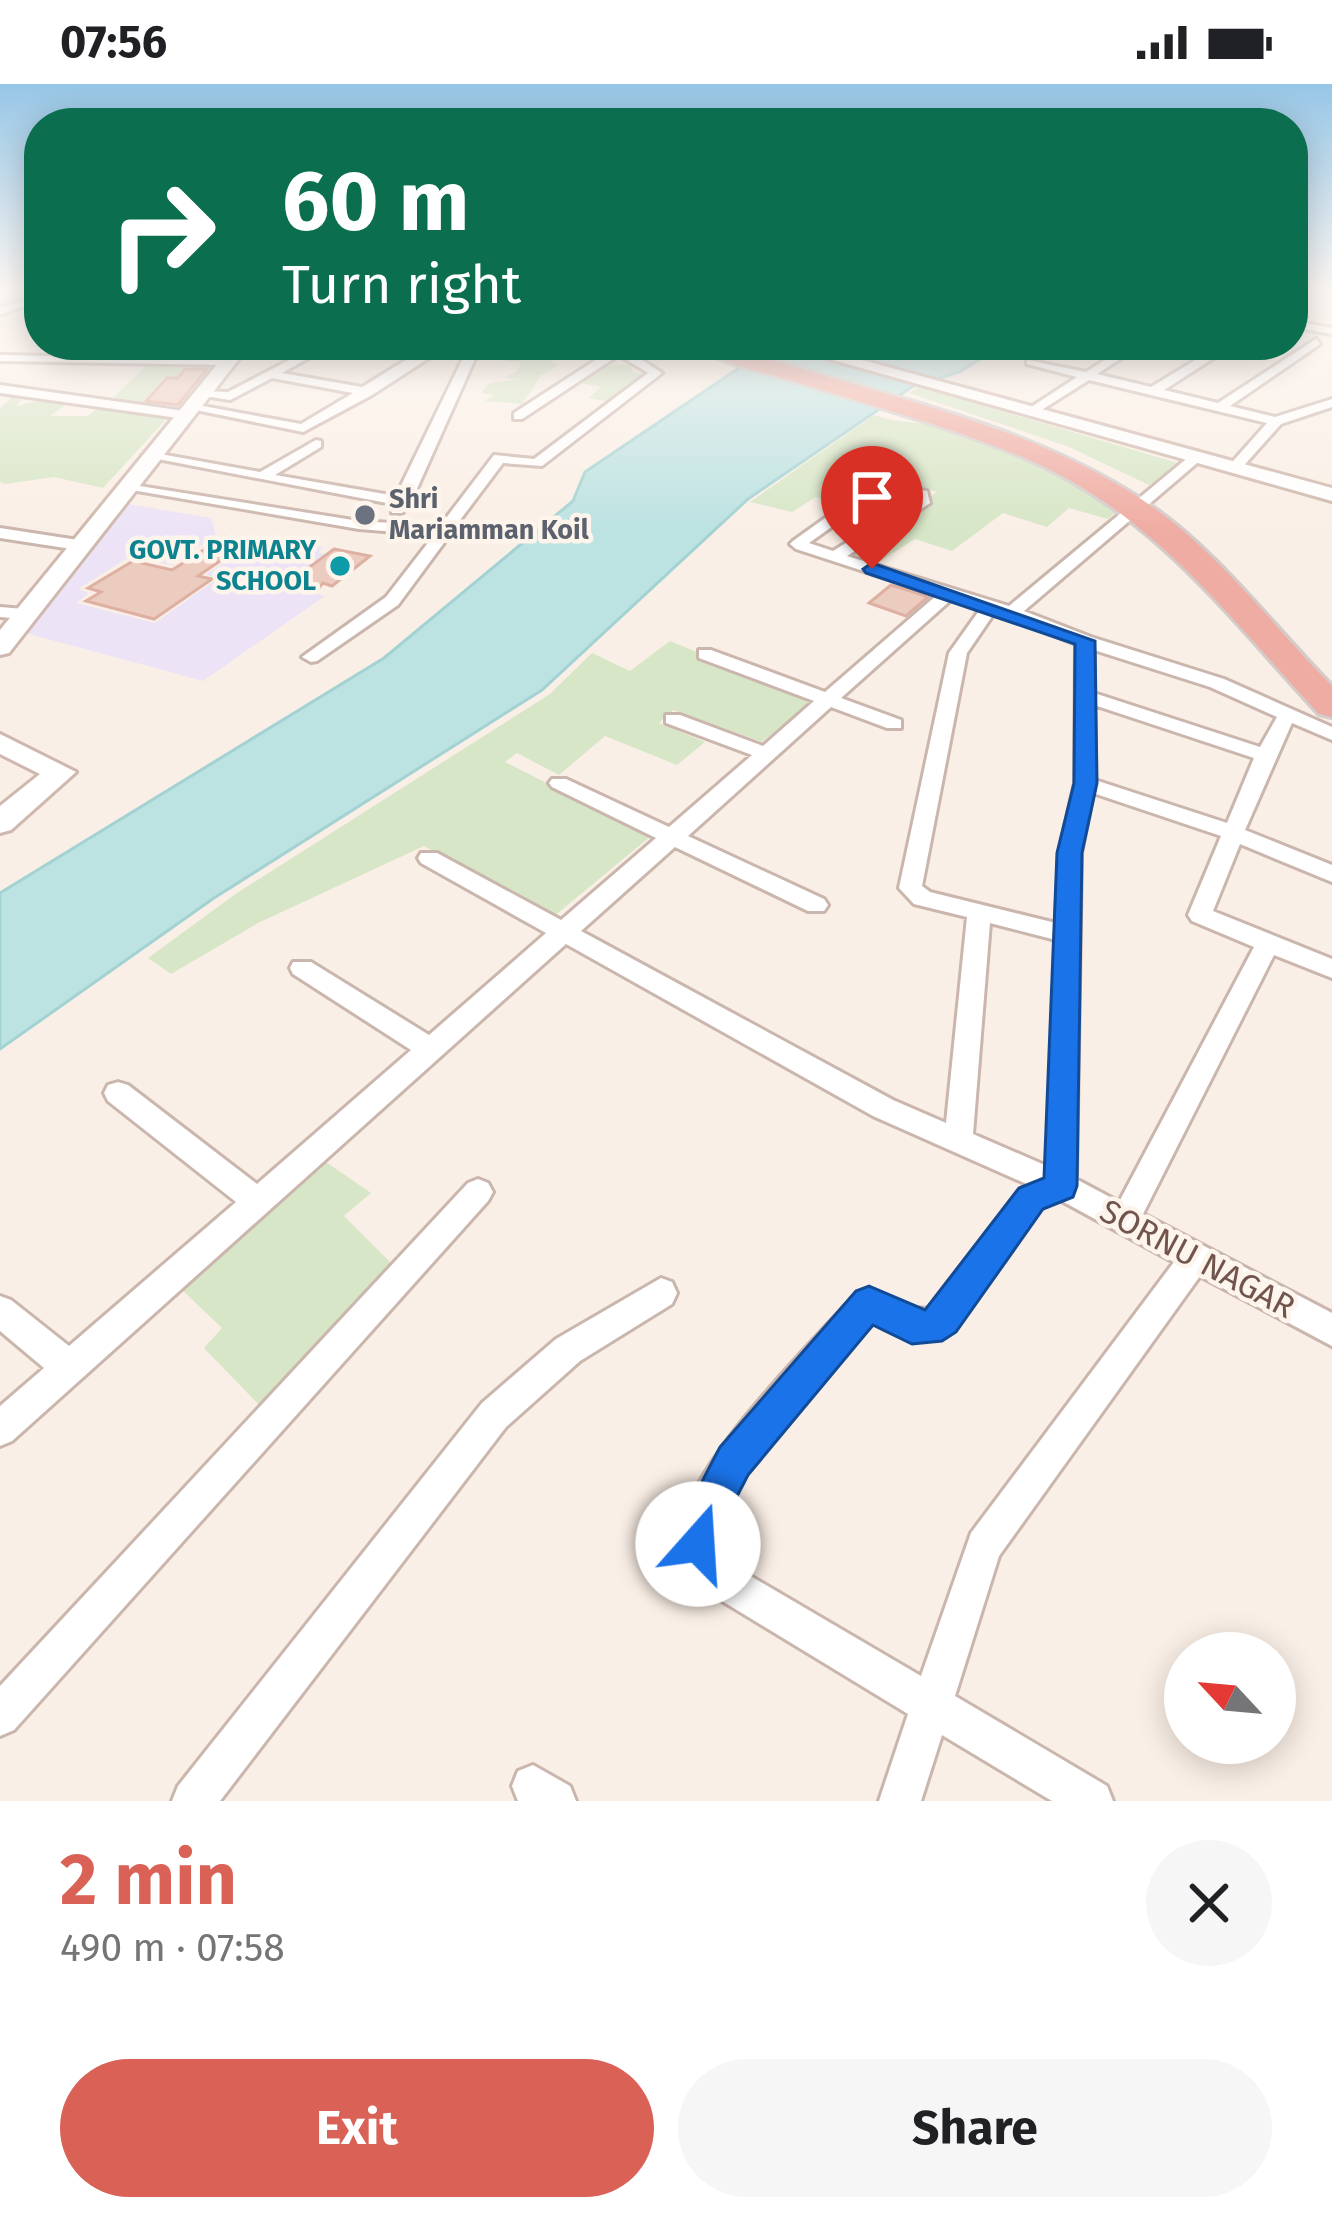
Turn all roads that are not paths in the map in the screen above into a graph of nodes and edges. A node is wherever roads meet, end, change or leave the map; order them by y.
1 (138, 372) edge
2 (220, 372) edge
3 (277, 372) edge
4 (399, 372) edge
5 (464, 372) edge
6 (579, 372) edge
7 (655, 372) edge
8 (811, 372) edge
9 (856, 372) edge
10 (1072, 372) edge
11 (1094, 372) edge
12 (1184, 372) edge
13 (1272, 372) edge
14 (272, 375) junction
15 (134, 376) dead end
16 (1088, 376) junction
17 (54, 384) dead end
18 (0, 387) edge
19 (119, 390) dead end
20 (18, 391) junction
21 (1154, 391) junction
22 (368, 392) junction
23 (40, 394) junction
24 (1332, 403) edge
25 (105, 404) junction
26 (0, 406) edge
27 (194, 406) junction
28 (1221, 407) junction
29 (1028, 413) junction
30 (963, 415) junction
31 (518, 416) dead end
32 (1276, 421) junction
33 (316, 445) dead end
34 (149, 456) junction
35 (1194, 459) junction
36 (1234, 468) junction
37 (266, 474) junction
38 (128, 488) junction
39 (1332, 498) edge
40 (1140, 501) junction
41 (404, 502) junction
42 (386, 524) junction
43 (449, 531) junction
44 (0, 532) edge
45 (78, 545) junction
46 (834, 557) junction
47 (949, 593) junction
48 (1001, 609) junction
49 (0, 612) edge
50 (24, 614) junction
51 (1085, 641) junction
52 (0, 647) edge
53 (705, 654) dead end
54 (310, 657) dead end
55 (1332, 682) edge
56 (1082, 695) junction
57 (827, 699) junction
58 (1332, 706) edge
59 (1286, 717) junction
60 (674, 718) dead end
61 (894, 724) dead end
62 (1332, 734) edge
63 (0, 743) edge
64 (764, 753) junction
65 (1265, 755) junction
66 (559, 783) dead end
67 (1085, 783) junction
68 (0, 823) edge
69 (1230, 832) junction
70 (674, 838) junction
71 (429, 858) dead end
72 (1332, 874) edge
73 (816, 904) dead end
74 (979, 913) junction
75 (560, 932) junction
76 (1070, 935) junction
77 (1268, 944) junction
78 (302, 968) dead end
79 (1332, 969) edge
80 (430, 1049) junction
81 (118, 1093) dead end
82 (958, 1141) junction
83 (1061, 1186) junction
84 (478, 1192) dead end
85 (259, 1203) junction
86 (1126, 1218) junction
87 (1196, 1257) junction
88 (661, 1293) dead end
89 (0, 1312) edge
90 (1332, 1328) edge
91 (69, 1367) junction
92 (0, 1429) edge
93 (931, 1702) junction
94 (0, 1716) edge
95 (193, 1801) edge
96 (901, 1801) edge
97 (1092, 1801) edge

1 - 15 street
2 - 27 street
3 - 14 street
4 - 22 street
5 - 41 street
6 - 31 street
7 - 43 street
8 - 30 highway
9 - 30 street
10 - 16 street
11 - 16 street
12 - 21 street
13 - 28 street
14 - 22 street
14 - 27 street
16 - 21 street
16 - 29 street
17 - 23 street
18 - 20 street
19 - 25 street
20 - 23 street
20 - 26 street
21 - 28 street
22 - 27 street
23 - 25 street
24 - 32 street
25 - 27 street
27 - 34 street
28 - 32 street
29 - 30 street
29 - 35 street
30 - 40 highway
32 - 36 street
33 - 37 street
34 - 37 street
34 - 38 street
35 - 36 street
35 - 39 street
35 - 40 street
36 - 39 street
37 - 41 street
38 - 42 street
38 - 45 street
40 - 48 street
40 - 55 highway
40 - 58 highway
41 - 42 street
42 - 43 street
43 - 54 street
44 - 45 street
45 - 50 street
46 - 46 street
46 - 47 street
47 - 48 street
47 - 57 street
48 - 51 street
48 - 74 street
49 - 50 street
50 - 52 street
51 - 56 street, SORNU NAGAR
51 - 59 street
53 - 57 street
56 - 65 street
56 - 67 street, SORNU NAGAR
57 - 61 street
57 - 64 street
59 - 62 street
59 - 65 street
60 - 64 street
63 - 68 street
64 - 70 street
65 - 69 street
66 - 70 street
67 - 69 street
67 - 76 street, SORNU NAGAR
69 - 72 street
69 - 77 street
70 - 73 street
70 - 75 street
71 - 75 street
74 - 76 street
74 - 82 street
75 - 80 street
75 - 82 street
76 - 83 street, SORNU NAGAR
77 - 79 street
77 - 86 street
78 - 80 street
80 - 85 street
81 - 85 street
82 - 83 street
83 - 86 street, SORNU NAGAR
83 - 93 street
84 - 94 street
85 - 91 street
86 - 87 street, SORNU NAGAR
87 - 90 street, SORNU NAGAR
87 - 93 street
88 - 95 street
89 - 91 street
91 - 92 street
93 - 96 street
93 - 97 street

